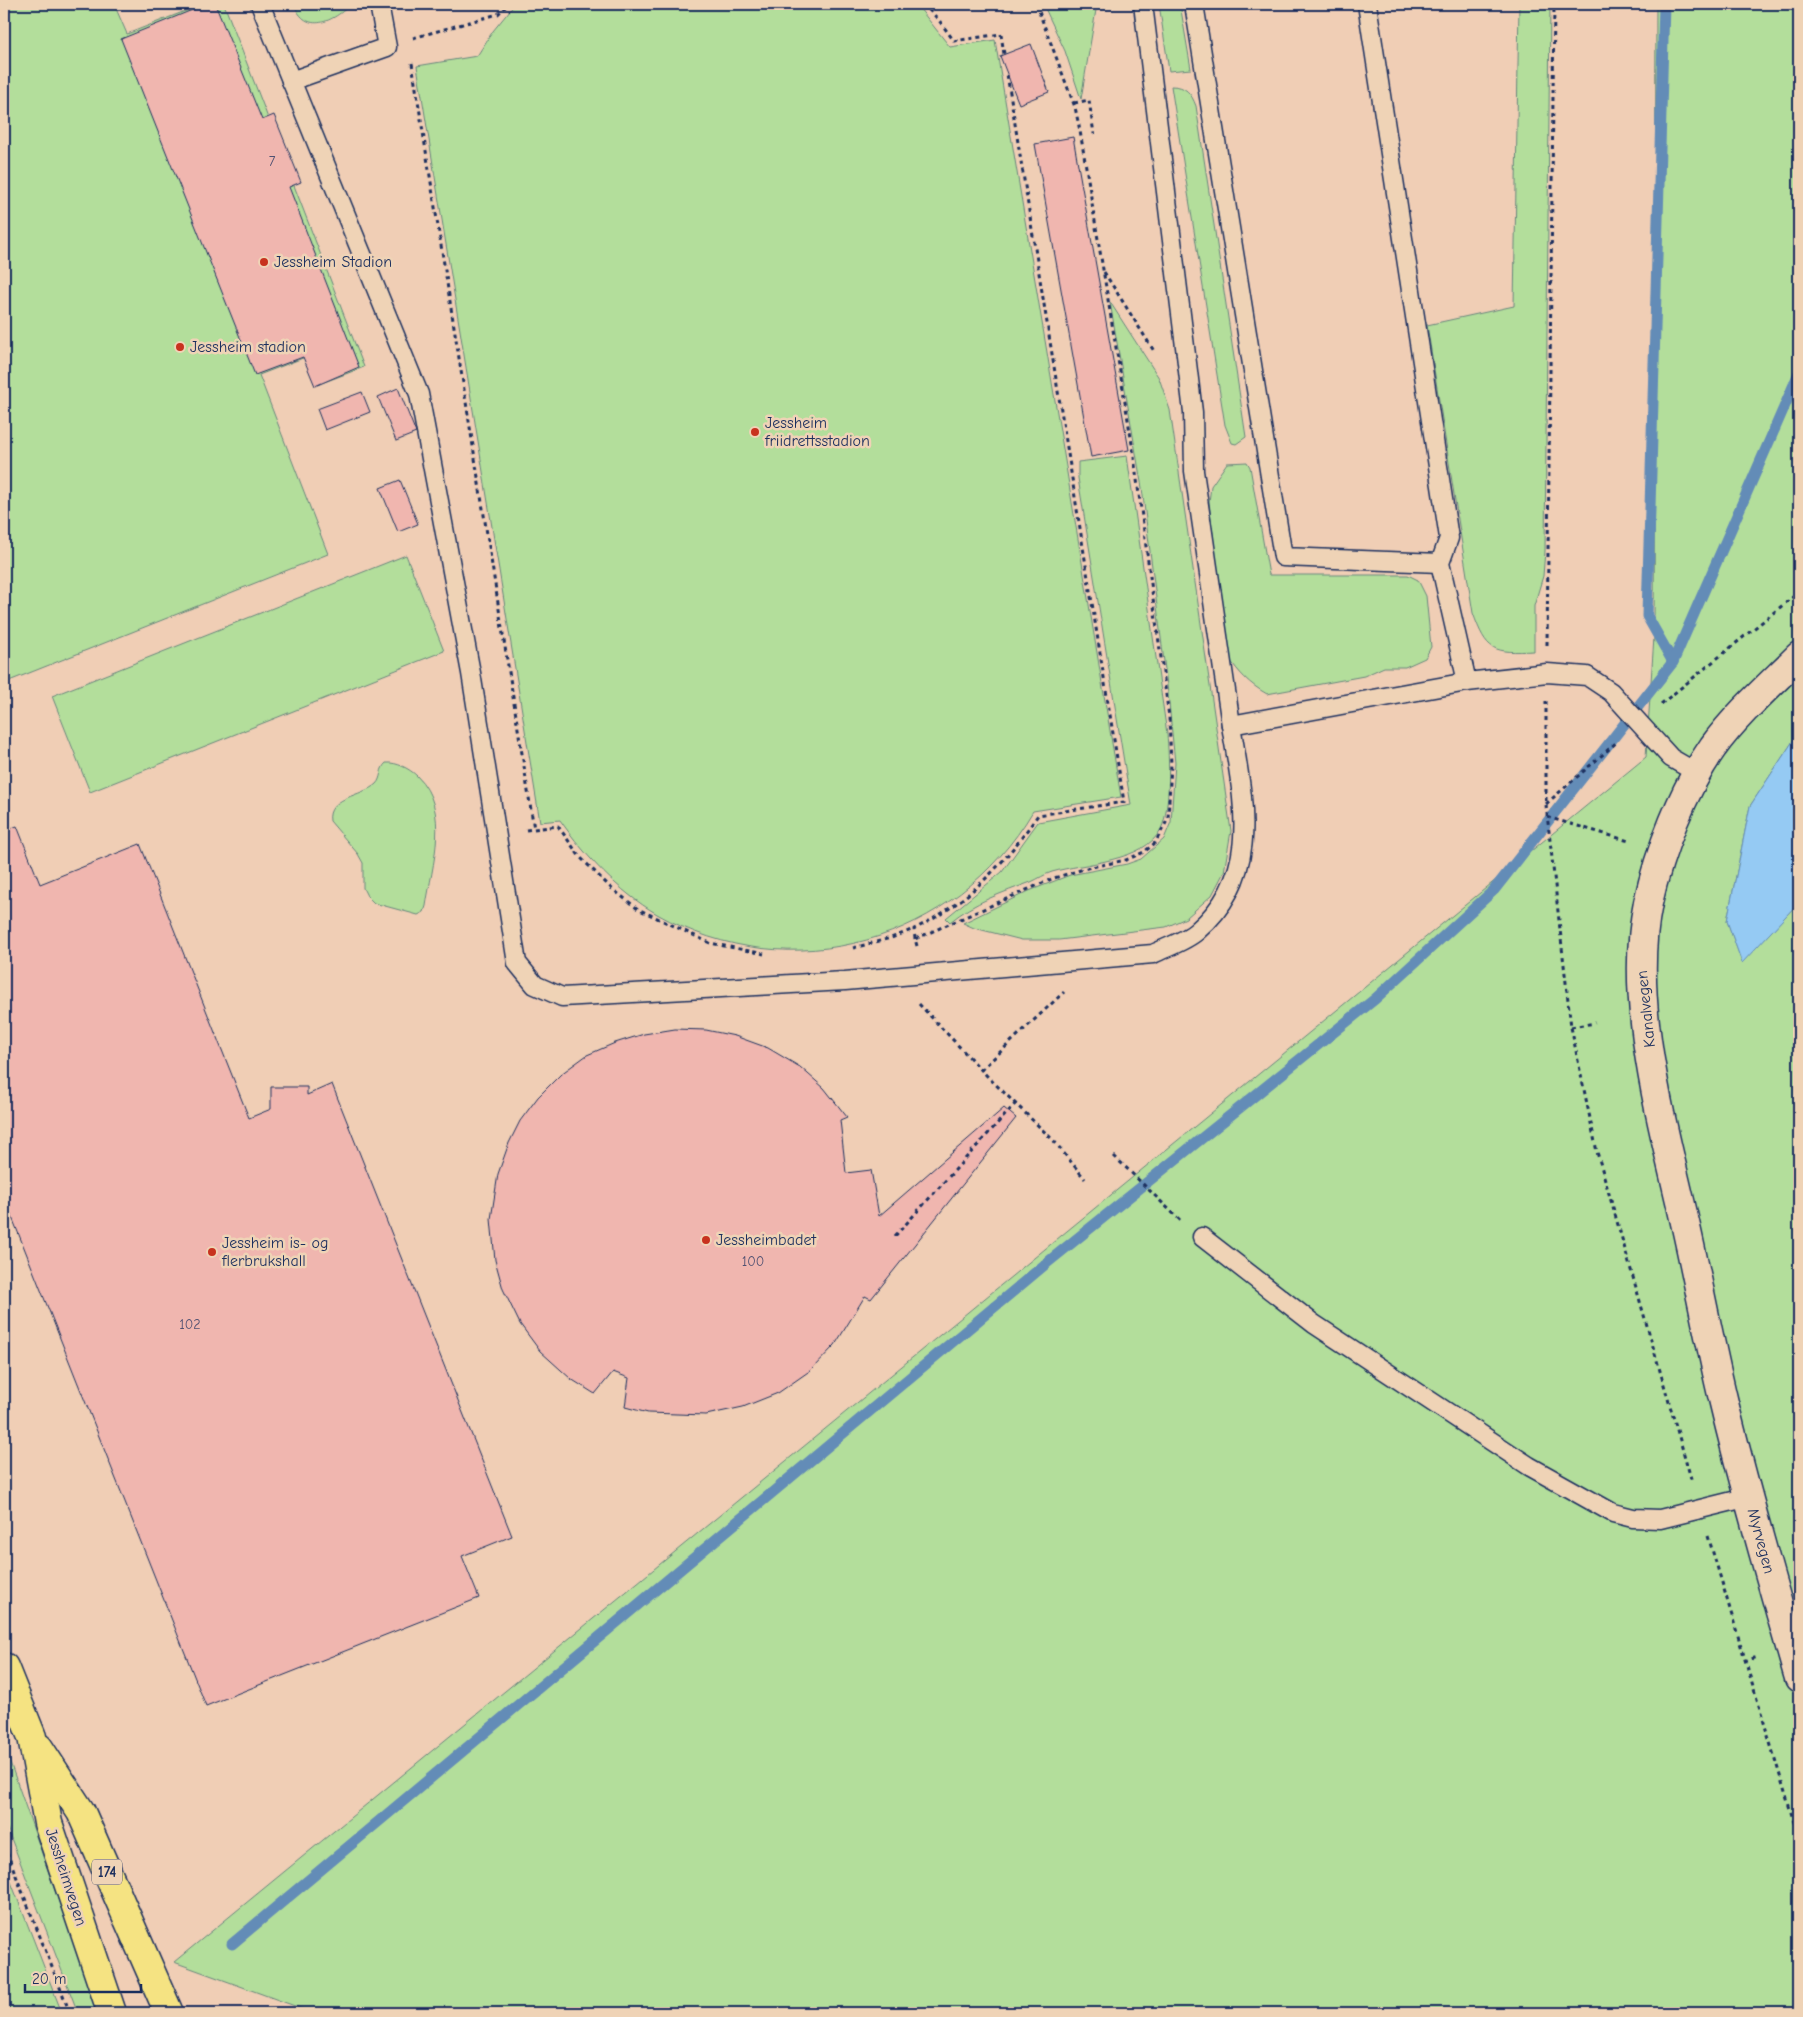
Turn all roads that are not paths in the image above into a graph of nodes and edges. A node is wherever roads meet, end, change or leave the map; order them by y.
1 (260, 4) edge
2 (379, 4) edge
3 (1143, 4) edge
4 (1194, 4) edge
5 (1368, 4) edge
6 (291, 81) junction
7 (1440, 563) junction
8 (1799, 656) edge
9 (1467, 682) junction
10 (1231, 725) junction
11 (1697, 773) junction
12 (1202, 1237) road end
13 (1724, 1403) joint
14 (1749, 1497) junction
15 (4, 1667) edge
16 (1799, 1678) edge
17 (32, 1737) junction
18 (112, 2013) edge
19 (169, 2013) edge

1 - 6 lane
2 - 6 lane
3 - 10 lane
4 - 7 lane
5 - 7 lane
6 - 10 lane
7 - 9 lane
8 - 11 street, Kanalvegen
9 - 10 lane
9 - 11 lane
11 - 13 street, Kanalvegen
12 - 14 lane
13 - 14 street, Myrvegen
14 - 16 street, Myrvegen
15 - 17 main road, Jessheimvegen / 174
17 - 18 main road, Jessheimvegen / 174
17 - 19 main road, Jessheimvegen / 174

